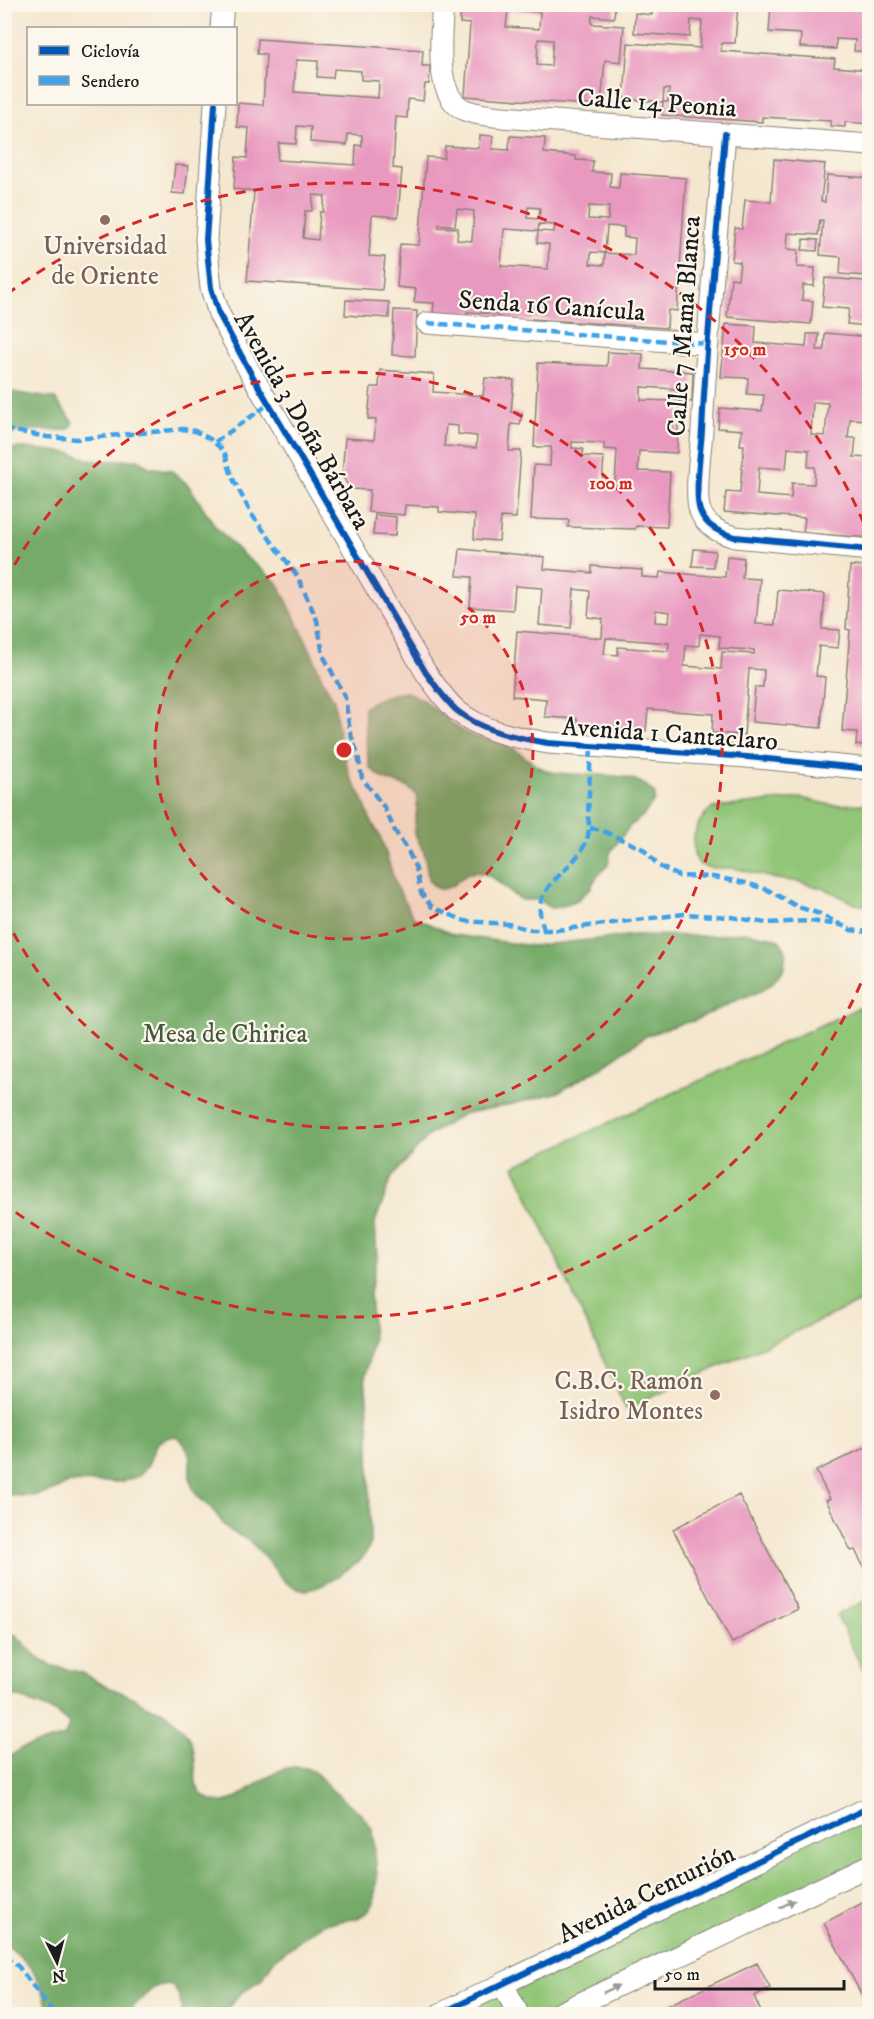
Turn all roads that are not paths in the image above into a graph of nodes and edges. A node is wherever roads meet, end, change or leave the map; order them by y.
1 (223, 4) edge
2 (443, 4) edge
3 (221, 27) edge
4 (215, 105) edge
5 (725, 134) junction
6 (870, 146) edge
7 (427, 323) dead end
8 (708, 344) junction
9 (870, 550) edge
10 (471, 720) joint
11 (870, 769) edge
12 (870, 1807) edge
13 (870, 1864) edge
14 (503, 1984) junction
15 (440, 2014) edge
16 (518, 2014) edge
17 (558, 2014) edge

1 - 3 street
2 - 5 street, Calle 14 Peonia
4 - 10 street, Avenida 3 Doña Bárbara
5 - 6 street, Calle 14 Peonia
5 - 8 street, Calle 7 Mama Blanca
7 - 8 street, Senda 16 Canícula
8 - 9 street, Calle 7 Mama Blanca
10 - 11 street, Avenida 1 Cantaclaro
12 - 14 street, Avenida Centurión
17 -> 13 street
14 - 15 street, Avenida Centurión
14 - 16 street

